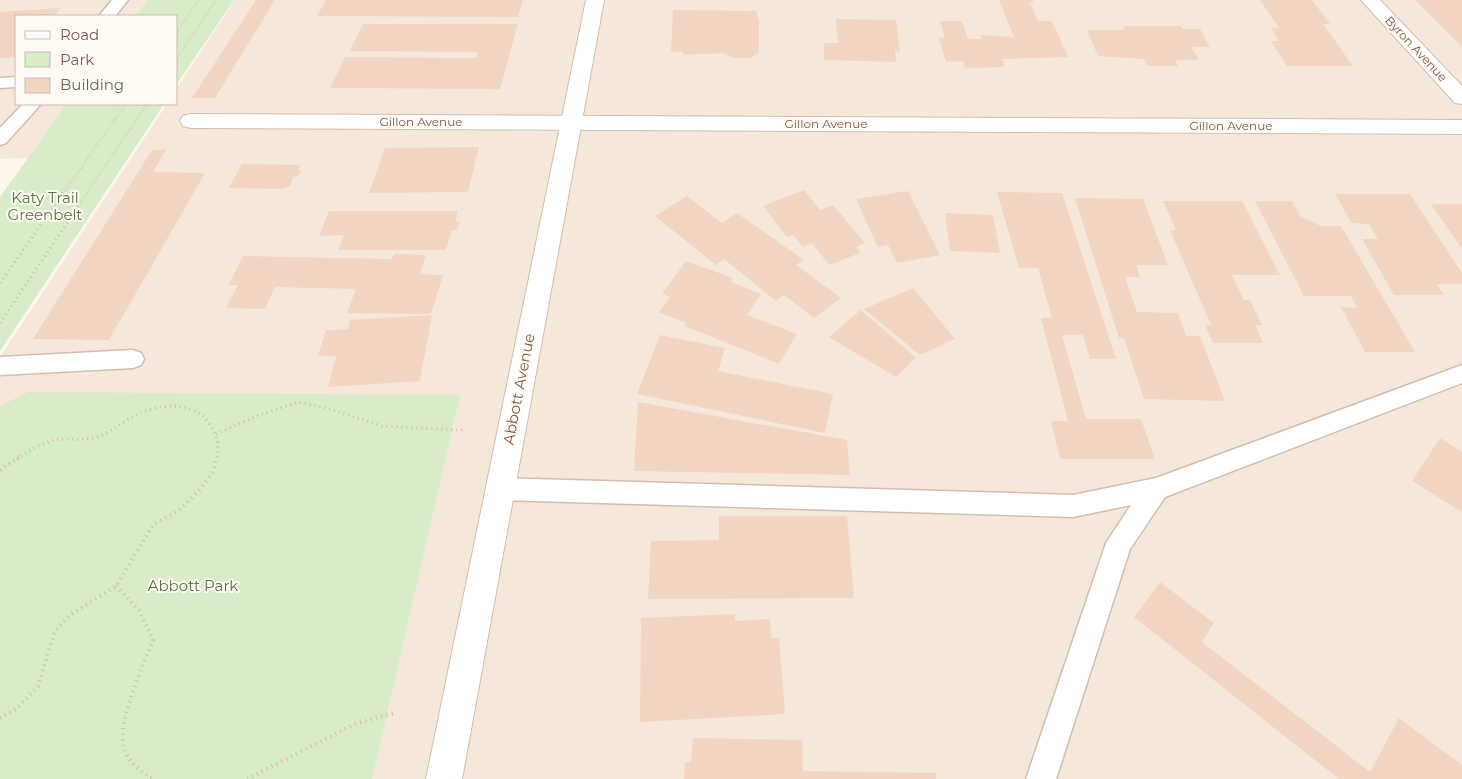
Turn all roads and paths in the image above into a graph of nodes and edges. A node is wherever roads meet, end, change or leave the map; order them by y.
1 (120, 0) edge
2 (199, 0) edge
3 (216, 0) edge
4 (595, 0) edge
5 (1370, 0) edge
6 (107, 15) edge
7 (178, 30) edge
8 (178, 57) edge
9 (15, 82) edge
10 (0, 83) edge
11 (1462, 98) edge
12 (31, 105) edge
13 (125, 105) edge
14 (146, 105) edge
15 (191, 120) dead end
16 (571, 123) junction
17 (1462, 127) edge
18 (0, 138) edge
19 (0, 283) edge
20 (0, 323) edge
21 (133, 359) dead end
22 (0, 366) edge
23 (1462, 374) edge
24 (464, 430) dead end
25 (216, 434) junction
26 (0, 470) edge
27 (500, 489) junction
28 (1156, 489) junction
29 (116, 586) junction
30 (394, 714) dead end
31 (0, 718) edge
32 (154, 779) edge
33 (248, 779) edge
34 (444, 779) edge
35 (1041, 779) edge

1 - 6 lane
2 - 7 path
3 - 8 path
4 - 16 street, Abbott Avenue
5 - 11 street, Byron Avenue
9 - 10 lane
12 - 18 lane
13 - 19 path
14 - 20 path
15 - 16 street, Gillon Avenue
16 - 17 street, Gillon Avenue
16 - 27 street, Abbott Avenue
21 - 22 lane
23 - 28 lane
24 - 25 path
25 - 26 path
25 - 29 path
27 - 28 lane
27 - 34 street, Abbott Avenue
28 - 35 lane
29 - 31 path
29 - 32 path
30 - 33 path

